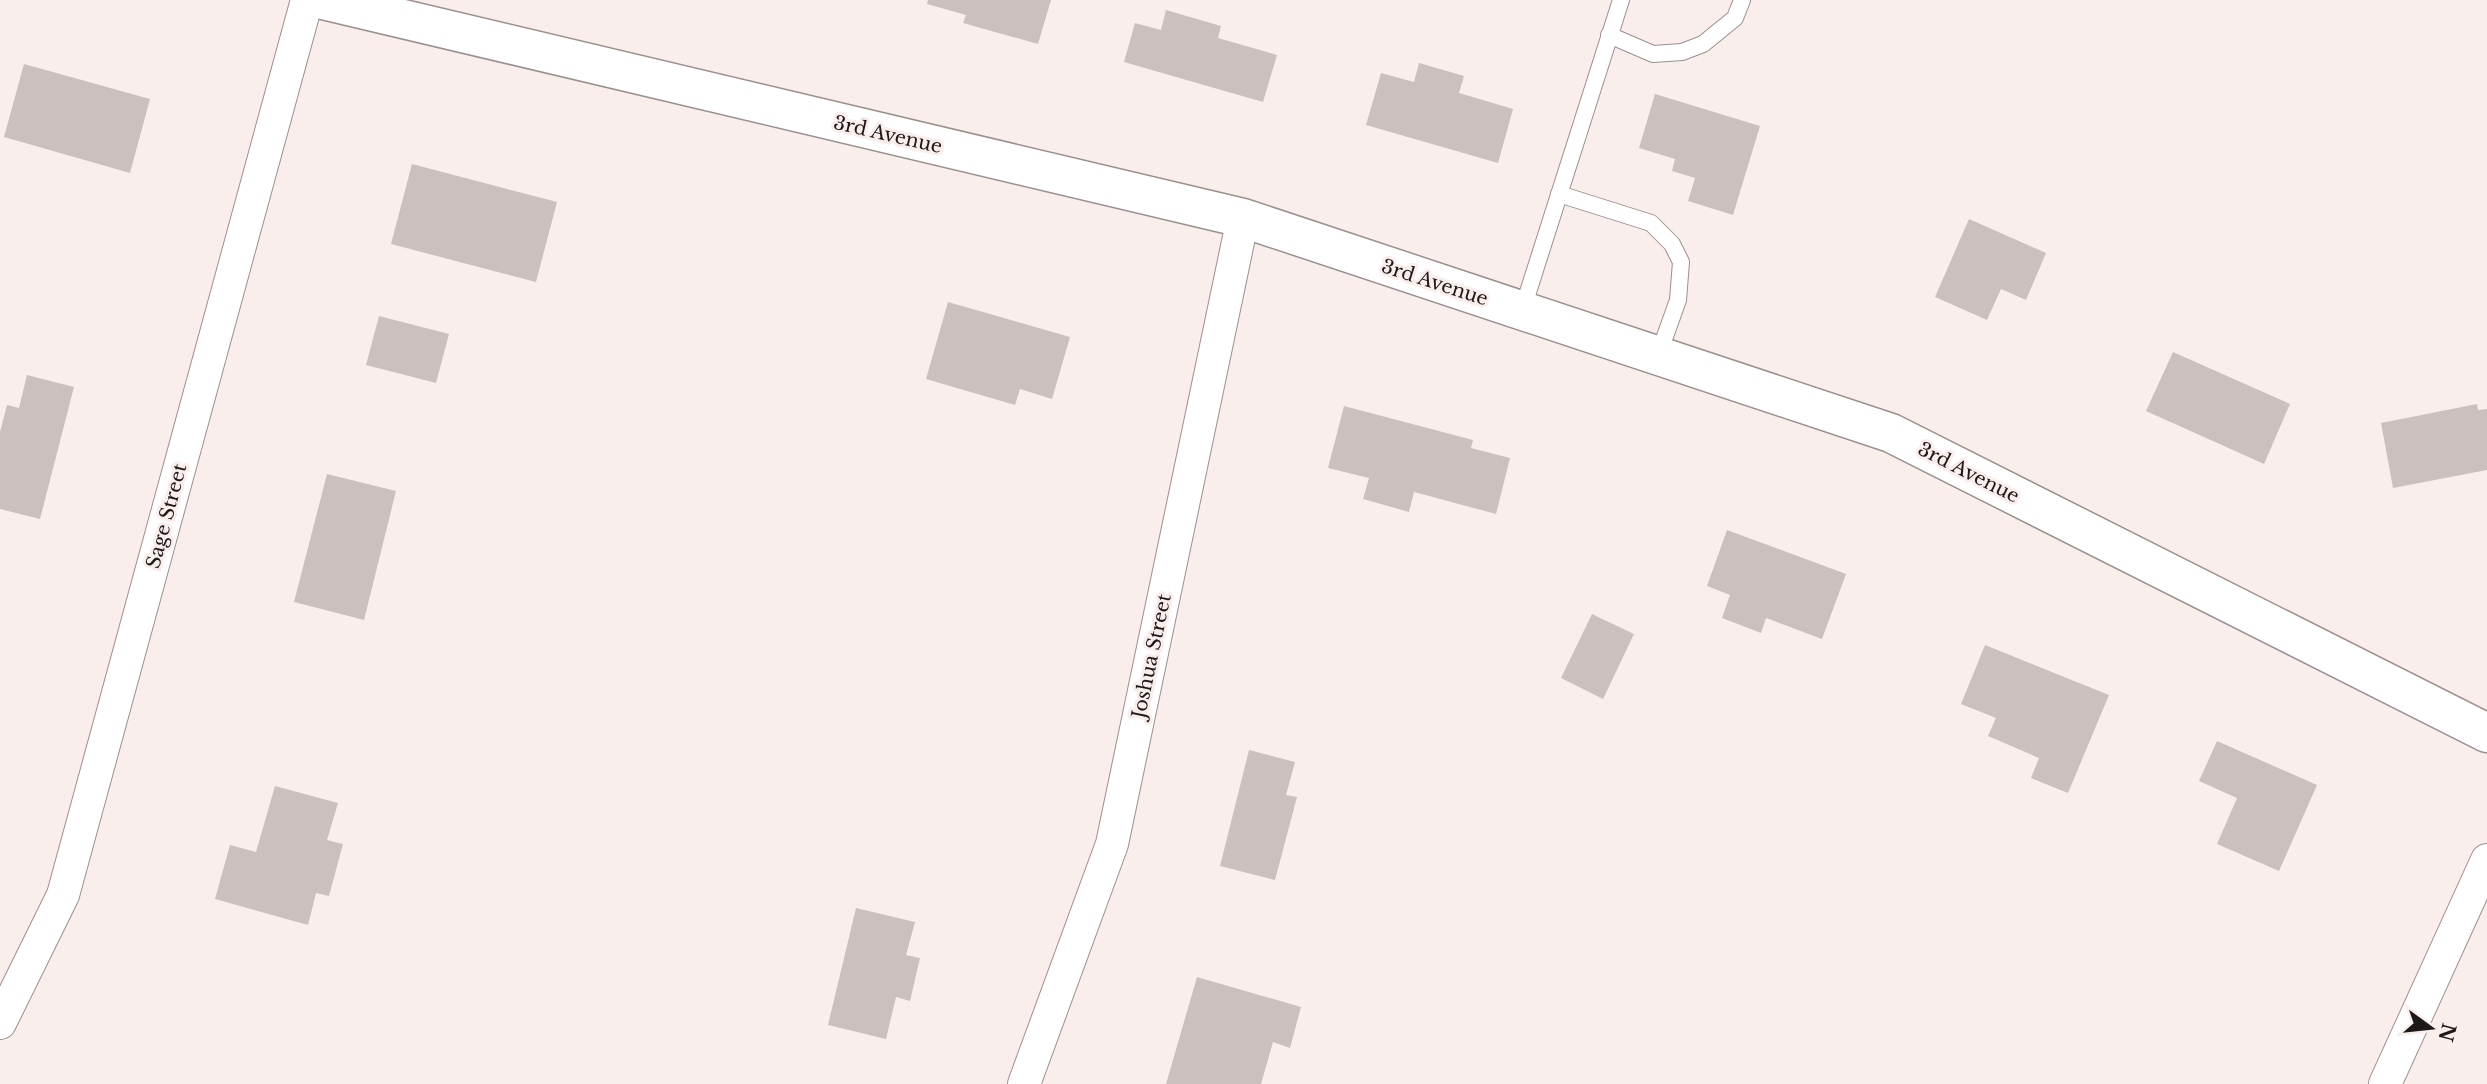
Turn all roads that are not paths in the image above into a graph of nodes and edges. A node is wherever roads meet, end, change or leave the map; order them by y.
1 (307, 0) edge
2 (323, 0) edge
3 (1621, 0) edge
4 (1742, 0) edge
5 (1609, 35) junction
6 (1559, 194) junction
7 (1242, 218) junction
8 (1522, 311) junction
9 (1658, 356) junction
10 (2487, 733) edge
11 (2487, 860) edge
12 (0, 1023) edge
13 (1024, 1084) edge
14 (2385, 1084) edge

1 - 12 street, Sage Street
2 - 7 street, 3rd Avenue
3 - 5 lane
4 - 5 lane
5 - 6 lane
6 - 8 lane
6 - 9 lane
7 - 8 street, 3rd Avenue
7 - 13 street, Joshua Street
8 - 9 street, 3rd Avenue
9 - 10 street, 3rd Avenue
11 - 14 street

